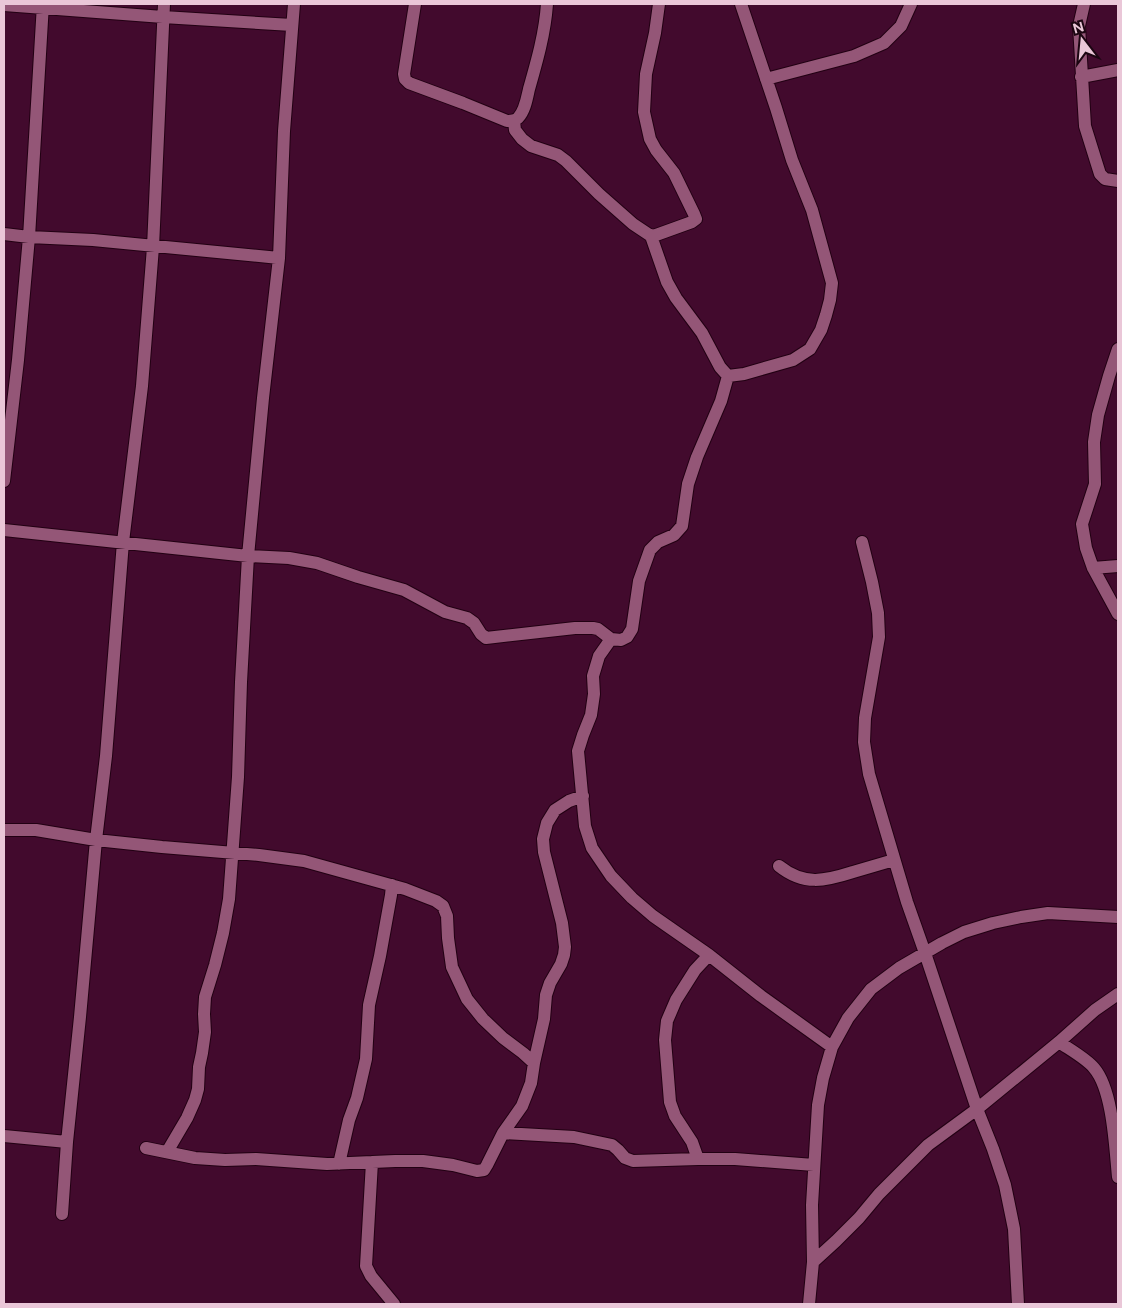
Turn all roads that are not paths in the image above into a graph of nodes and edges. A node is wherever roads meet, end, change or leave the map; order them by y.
1 (164, 4) edge
2 (294, 4) edge
3 (415, 4) edge
4 (547, 4) edge
5 (659, 4) edge
6 (742, 4) edge
7 (911, 4) edge
8 (1084, 4) edge
9 (4, 5) edge
10 (43, 6) edge
11 (162, 17) junction
12 (292, 25) junction
13 (1118, 70) edge
14 (1081, 77) junction
15 (766, 79) junction
16 (514, 121) junction
17 (1118, 181) edge
18 (4, 234) edge
19 (651, 236) junction
20 (29, 237) junction
21 (153, 247) junction
22 (279, 258) junction
23 (1118, 349) edge
24 (728, 376) junction
25 (4, 481) edge
26 (4, 530) edge
27 (123, 542) junction
28 (862, 542) dead end
29 (248, 556) junction
30 (1118, 566) edge
31 (1094, 568) junction
32 (1118, 614) edge
33 (611, 639) junction
34 (583, 796) junction
35 (4, 830) edge
36 (96, 840) junction
37 (232, 853) junction
38 (894, 860) junction
39 (779, 866) dead end
40 (392, 885) junction
41 (1117, 913) edge
42 (925, 952) junction
43 (710, 955) junction
44 (1118, 994) edge
45 (1059, 1042) junction
46 (832, 1047) junction
47 (534, 1063) junction
48 (977, 1109) junction
49 (503, 1133) junction
50 (4, 1136) edge
51 (67, 1142) junction
52 (146, 1148) dead end
53 (167, 1152) junction
54 (698, 1159) junction
55 (372, 1162) junction
56 (340, 1164) junction
57 (814, 1165) junction
58 (1118, 1177) edge
59 (62, 1214) dead end
60 (813, 1262) junction
61 (394, 1304) edge
62 (809, 1304) edge
63 (1018, 1304) edge

1 - 11 street
2 - 12 street
3 - 16 street
4 - 16 street
5 - 19 street
6 - 15 street
7 - 15 street
8 - 14 street
9 - 10 street
10 - 11 street
10 - 20 street
11 - 12 street
11 - 21 street
12 - 22 street
13 - 14 street
14 - 17 street
15 - 24 street
16 - 19 street
18 - 20 street
19 - 24 street
20 - 21 street
20 - 25 street
21 - 22 street
21 - 27 street
22 - 29 street
23 - 31 street
24 - 33 street
26 - 27 street
27 - 29 street
27 - 36 street
28 - 38 street
29 - 33 street
29 - 37 street
30 - 31 street
31 - 32 street
33 - 34 street
34 - 43 street
34 - 47 street
35 - 36 street
36 - 37 street
36 - 51 street
37 - 40 street
37 - 53 street
38 - 39 street
38 - 42 street
40 - 47 street
40 - 56 street
41 - 42 street
42 - 46 street
42 - 48 street
43 - 46 street
43 - 54 street
44 - 45 street
45 - 48 street
45 - 58 street
46 - 57 street
47 - 49 street
48 - 60 street
48 - 63 street
49 - 54 street
49 - 55 street
50 - 51 street
51 - 59 street
52 - 53 street
53 - 56 street
54 - 57 street
55 - 56 street
55 - 61 street
57 - 60 street
60 - 62 street

